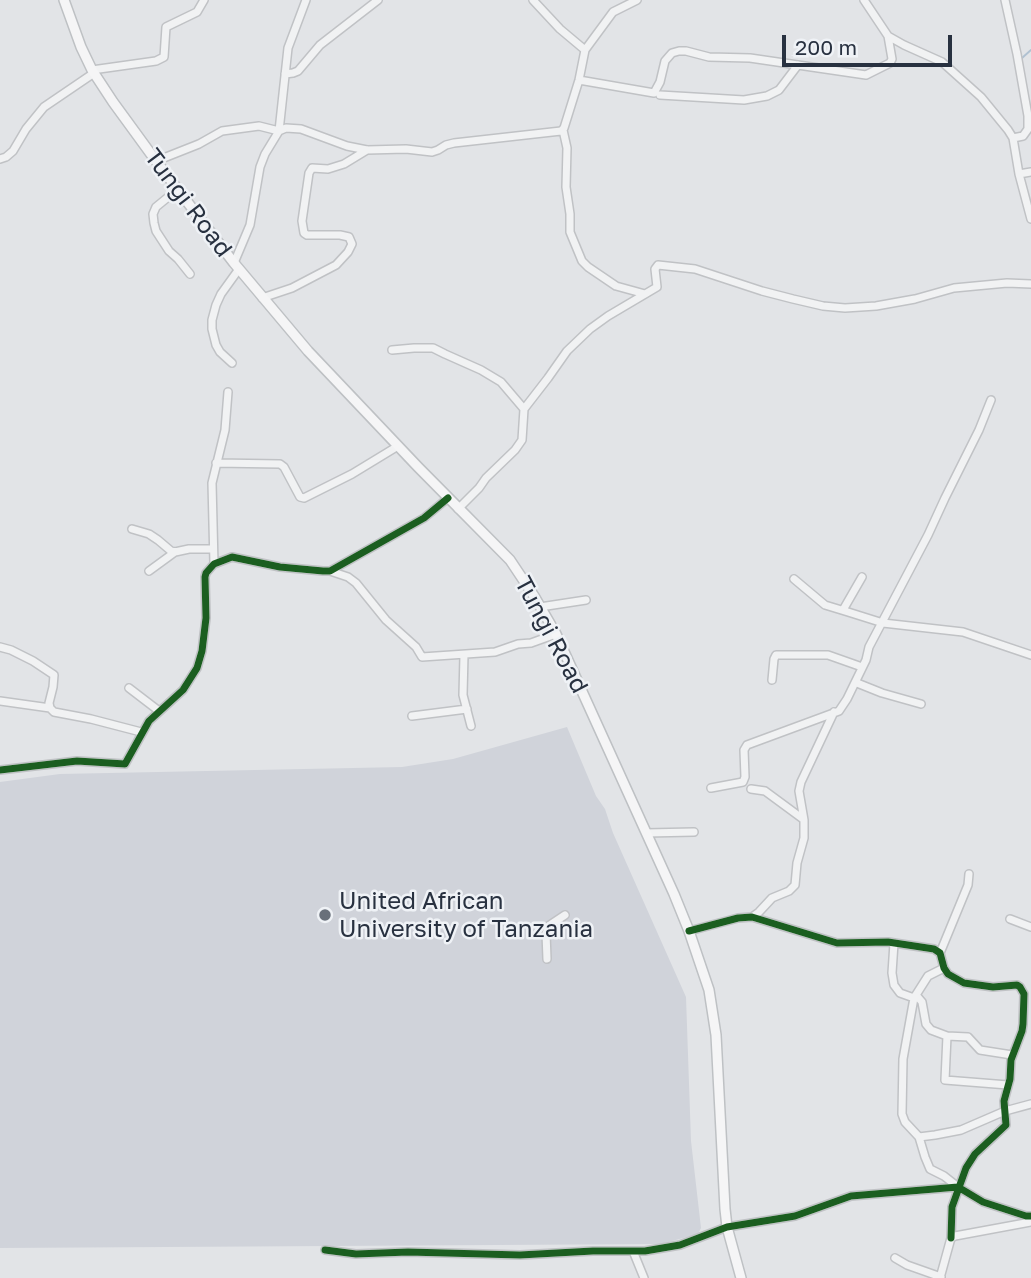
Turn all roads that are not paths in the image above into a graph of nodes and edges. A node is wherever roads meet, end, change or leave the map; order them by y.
1 (64, 0) edge
2 (204, 0) edge
3 (306, 0) edge
4 (379, 0) edge
5 (533, 0) edge
6 (638, 0) edge
7 (864, 0) edge
8 (1005, 0) edge
9 (888, 36) junction
10 (585, 50) junction
11 (798, 65) junction
12 (93, 71) junction
13 (285, 74) junction
14 (579, 80) junction
15 (1027, 90) edge
16 (660, 95) dead end
17 (563, 130) junction
18 (279, 131) junction
19 (1013, 138) junction
20 (367, 150) junction
21 (0, 159) edge
22 (156, 161) junction
23 (1031, 172) edge
24 (1019, 174) junction
25 (178, 189) junction
26 (1031, 219) edge
27 (236, 266) junction
28 (190, 274) dead end
29 (1031, 284) edge
30 (646, 294) junction
31 (262, 298) junction
32 (391, 350) dead end
33 (232, 363) dead end
34 (228, 392) dead end
35 (991, 400) dead end
36 (524, 409) junction
37 (398, 446) junction
38 (216, 463) junction
39 (448, 498) junction
40 (458, 509) junction
41 (132, 529) dead end
42 (213, 549) junction
43 (175, 552) junction
44 (214, 564) junction
45 (149, 570) dead end
46 (330, 571) junction
47 (862, 577) dead end
48 (794, 579) dead end
49 (586, 600) dead end
50 (540, 607) junction
51 (843, 610) junction
52 (883, 623) junction
53 (556, 634) junction
54 (0, 647) edge
55 (464, 655) junction
56 (1031, 655) edge
57 (862, 667) junction
58 (772, 680) dead end
59 (856, 683) junction
60 (130, 688) dead end
61 (0, 701) edge
62 (921, 704) dead end
63 (50, 708) junction
64 (467, 709) junction
65 (159, 711) junction
66 (834, 712) junction
67 (412, 716) dead end
68 (471, 726) dead end
69 (141, 732) junction
70 (0, 770) edge
71 (711, 788) dead end
72 (751, 789) dead end
73 (804, 820) junction
74 (694, 832) dead end
75 (646, 833) junction
76 (969, 874) dead end
77 (565, 915) dead end
78 (752, 917) junction
79 (1010, 919) dead end
80 (1031, 927) edge
81 (689, 931) junction
82 (894, 943) junction
83 (940, 953) junction
84 (547, 959) dead end
85 (944, 968) junction
86 (915, 997) junction
87 (947, 1036) junction
88 (1012, 1055) junction
89 (1008, 1085) junction
90 (1031, 1104) edge
91 (1018, 1107) junction
92 (1005, 1111) junction
93 (1006, 1122) junction
94 (919, 1137) junction
95 (958, 1187) junction
96 (1029, 1218) edge
97 (727, 1227) junction
98 (951, 1238) junction
99 (325, 1250) dead end
100 (633, 1251) junction
101 (895, 1258) dead end
102 (940, 1277) edge
103 (644, 1278) edge
104 (741, 1278) edge

1 - 12 main road, Tungi Road
2 - 12 street
3 - 13 street
4 - 13 street
5 - 10 street
6 - 10 street
7 - 9 street
8 - 15 street
9 - 11 street
9 - 19 street
10 - 14 street
11 - 14 street
11 - 16 street
12 - 21 street
12 - 22 main road, Tungi Road
13 - 18 street
14 - 17 street
15 - 19 street
17 - 20 street
17 - 30 street
18 - 20 street
18 - 22 street
18 - 27 street
19 - 24 street
20 - 31 street
22 - 25 main road, Tungi Road
23 - 24 street
24 - 26 street
25 - 27 main road, Tungi Road
25 - 28 street
27 - 31 main road, Tungi Road
27 - 33 street
29 - 30 street
30 - 36 street
31 - 37 main road, Tungi Road
32 - 36 street
34 - 38 street
35 - 52 street
36 - 40 street
37 - 38 street
37 - 39 main road, Tungi Road
38 - 42 street
39 - 40 main road, Tungi Road
39 - 46 street
40 - 50 main road, Tungi Road
41 - 43 street
42 - 43 street
42 - 44 street
43 - 45 street
44 - 46 street
44 - 65 street
46 - 55 street
47 - 51 street
48 - 51 street
49 - 50 street
50 - 53 main road, Tungi Road
51 - 52 street
52 - 56 street
52 - 57 street
53 - 55 street
53 - 75 main road, Tungi Road
54 - 63 street
55 - 64 street
57 - 58 street
57 - 59 street
59 - 62 street
59 - 66 street
60 - 65 street
61 - 63 street
63 - 69 street
64 - 67 street
64 - 68 street
65 - 69 street
66 - 71 street
66 - 73 street
69 - 70 street
72 - 73 street
73 - 78 street
74 - 75 street
75 - 81 main road, Tungi Road
76 - 83 street
77 - 84 street
78 - 81 street
78 - 82 street
79 - 80 street
81 - 97 main road, Tungi Road
82 - 83 street
82 - 86 street
83 - 85 street
85 - 86 street
85 - 88 street
86 - 87 street
86 - 94 street
87 - 88 street
87 - 89 street
88 - 89 street
89 - 92 street
90 - 91 street
91 - 92 street
91 - 93 street
92 - 93 street
92 - 94 street
93 - 95 street
94 - 95 street
95 - 96 street
95 - 97 street
95 - 98 street
96 - 98 street
97 - 100 street
97 - 104 main road, Tungi Road
98 - 102 street
99 - 100 street
100 - 103 street
101 - 102 street

